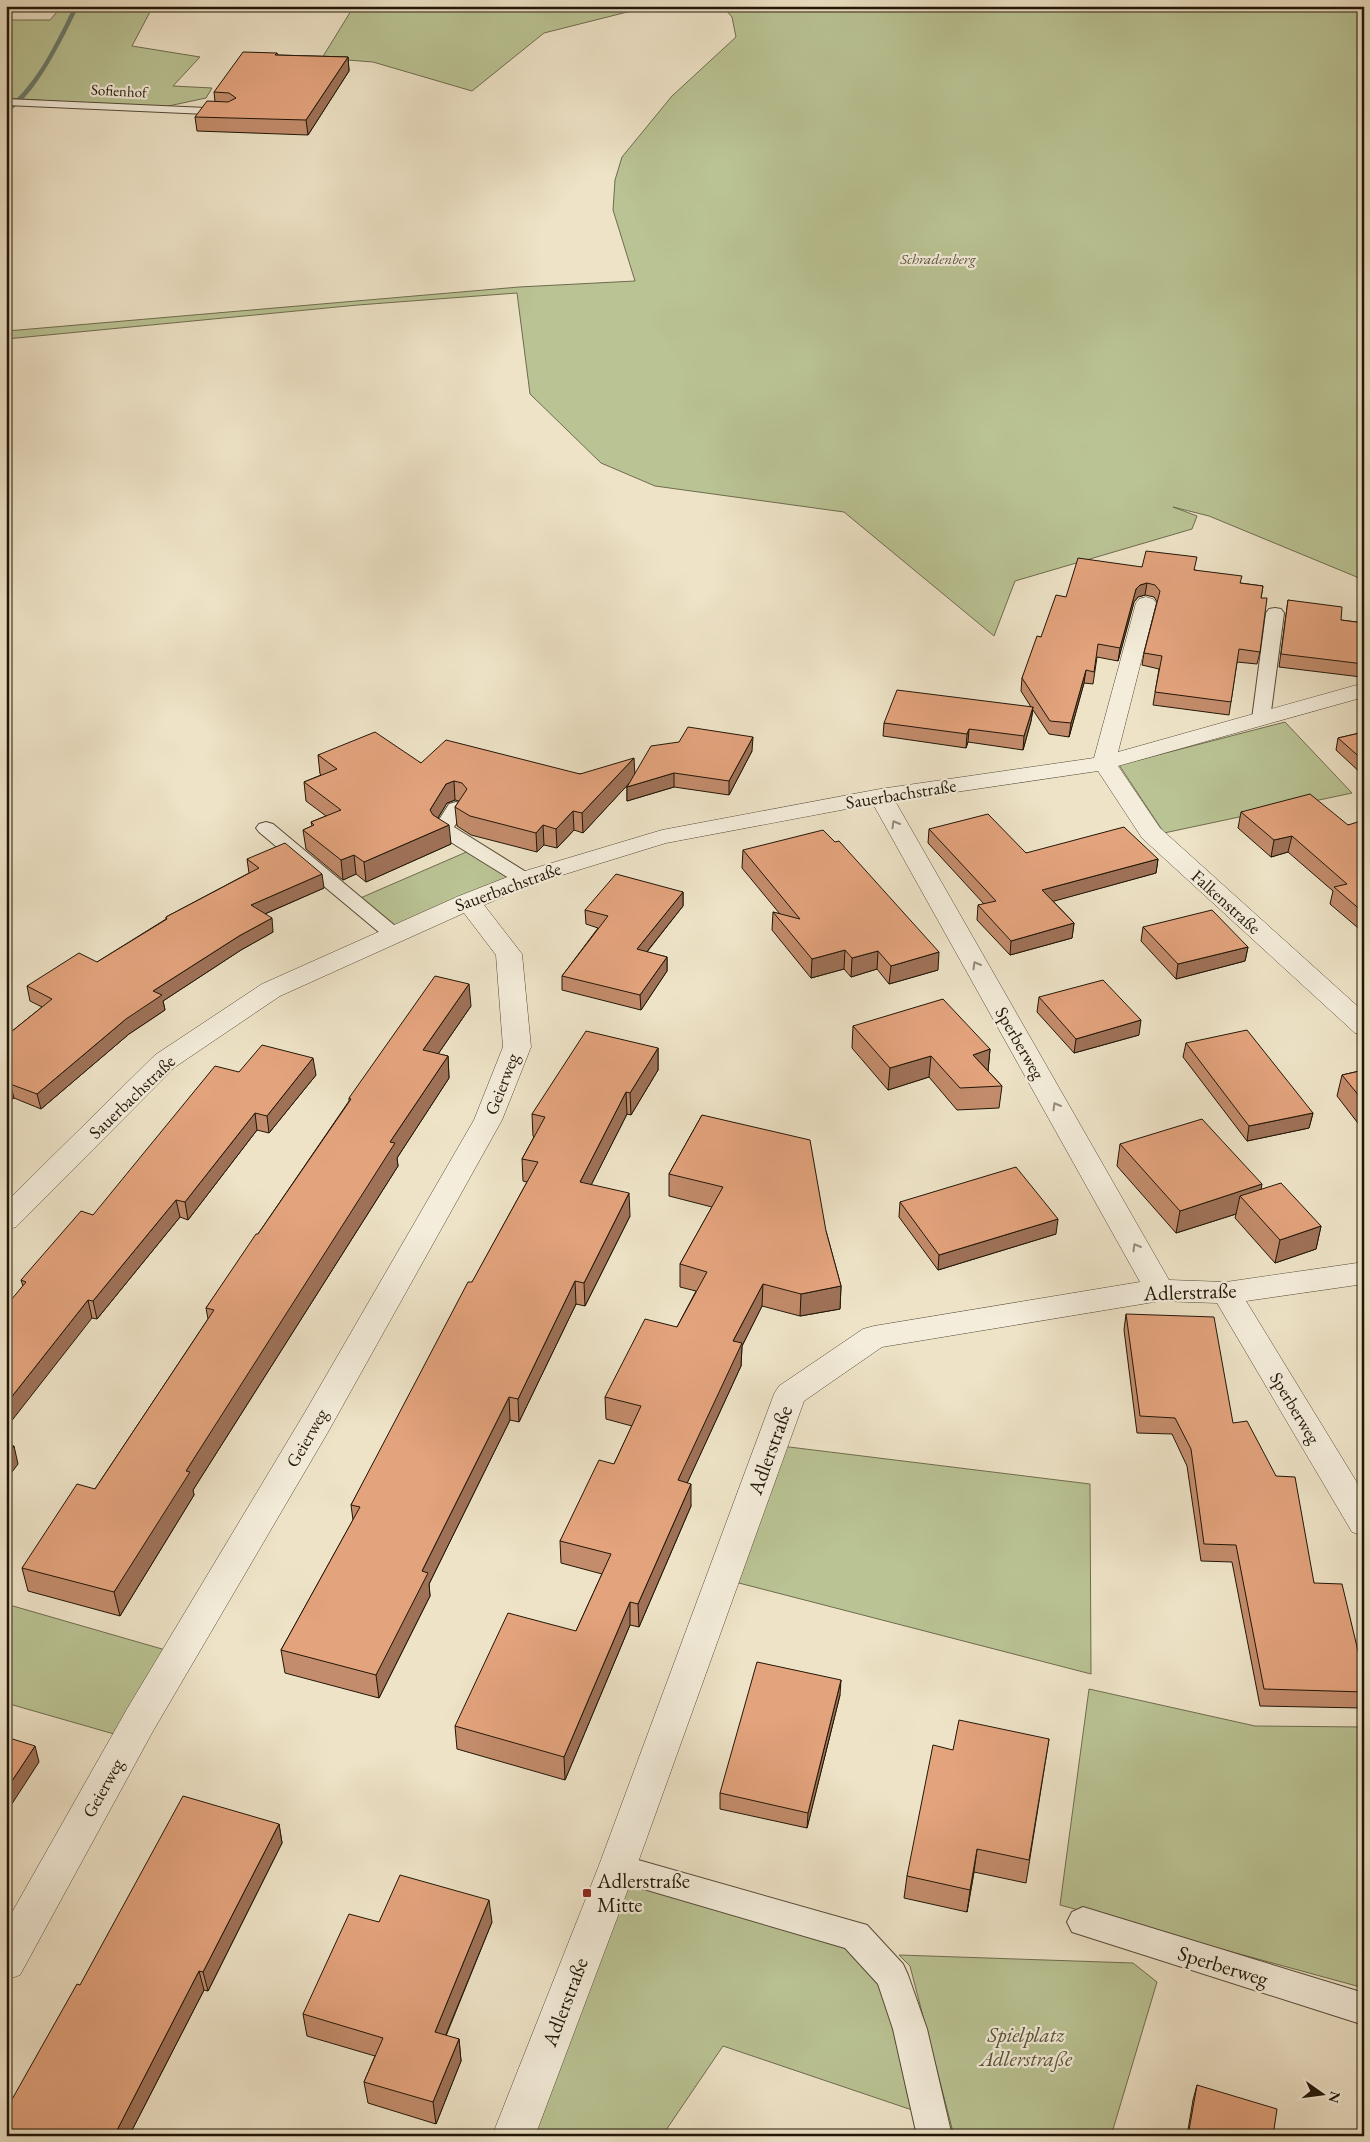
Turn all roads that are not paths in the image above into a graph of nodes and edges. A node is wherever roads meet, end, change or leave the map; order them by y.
1 (6, 102) edge
2 (230, 112) edge
3 (1146, 603) edge
4 (1275, 613) dead end
5 (1364, 690) edge
6 (1261, 719) junction
7 (1104, 763) junction
8 (880, 796) junction
9 (456, 808) edge
10 (266, 828) dead end
11 (524, 879) junction
12 (468, 901) junction
13 (393, 934) junction
14 (1359, 1016) edge
15 (6, 1220) edge
16 (1364, 1274) edge
17 (1160, 1290) junction
18 (1226, 1293) junction
19 (1364, 1523) edge
20 (617, 1868) junction
21 (1083, 1922) dead end
22 (6, 1962) edge
23 (1364, 2009) edge
24 (513, 2136) edge
25 (935, 2136) edge

1 - 2 lane, Sofienhof
3 - 7 street
4 - 6 lane
5 - 6 street, Sauerbachstraße
6 - 7 street, Sauerbachstraße
7 - 8 street, Sauerbachstraße
7 - 14 street, Falkenstraße
8 - 11 street, Sauerbachstraße
17 -> 8 street, Sperberweg
9 - 11 lane
10 - 13 lane
11 - 12 street, Sauerbachstraße
12 - 13 street, Sauerbachstraße
12 - 22 street, Geierweg
13 - 15 street, Sauerbachstraße
16 - 18 street, Adlerstraße
17 - 18 street, Adlerstraße
17 - 20 street, Adlerstraße
18 - 19 street, Sperberweg
20 - 24 street, Adlerstraße
20 - 25 lane
21 - 23 lane, Sperberweg

